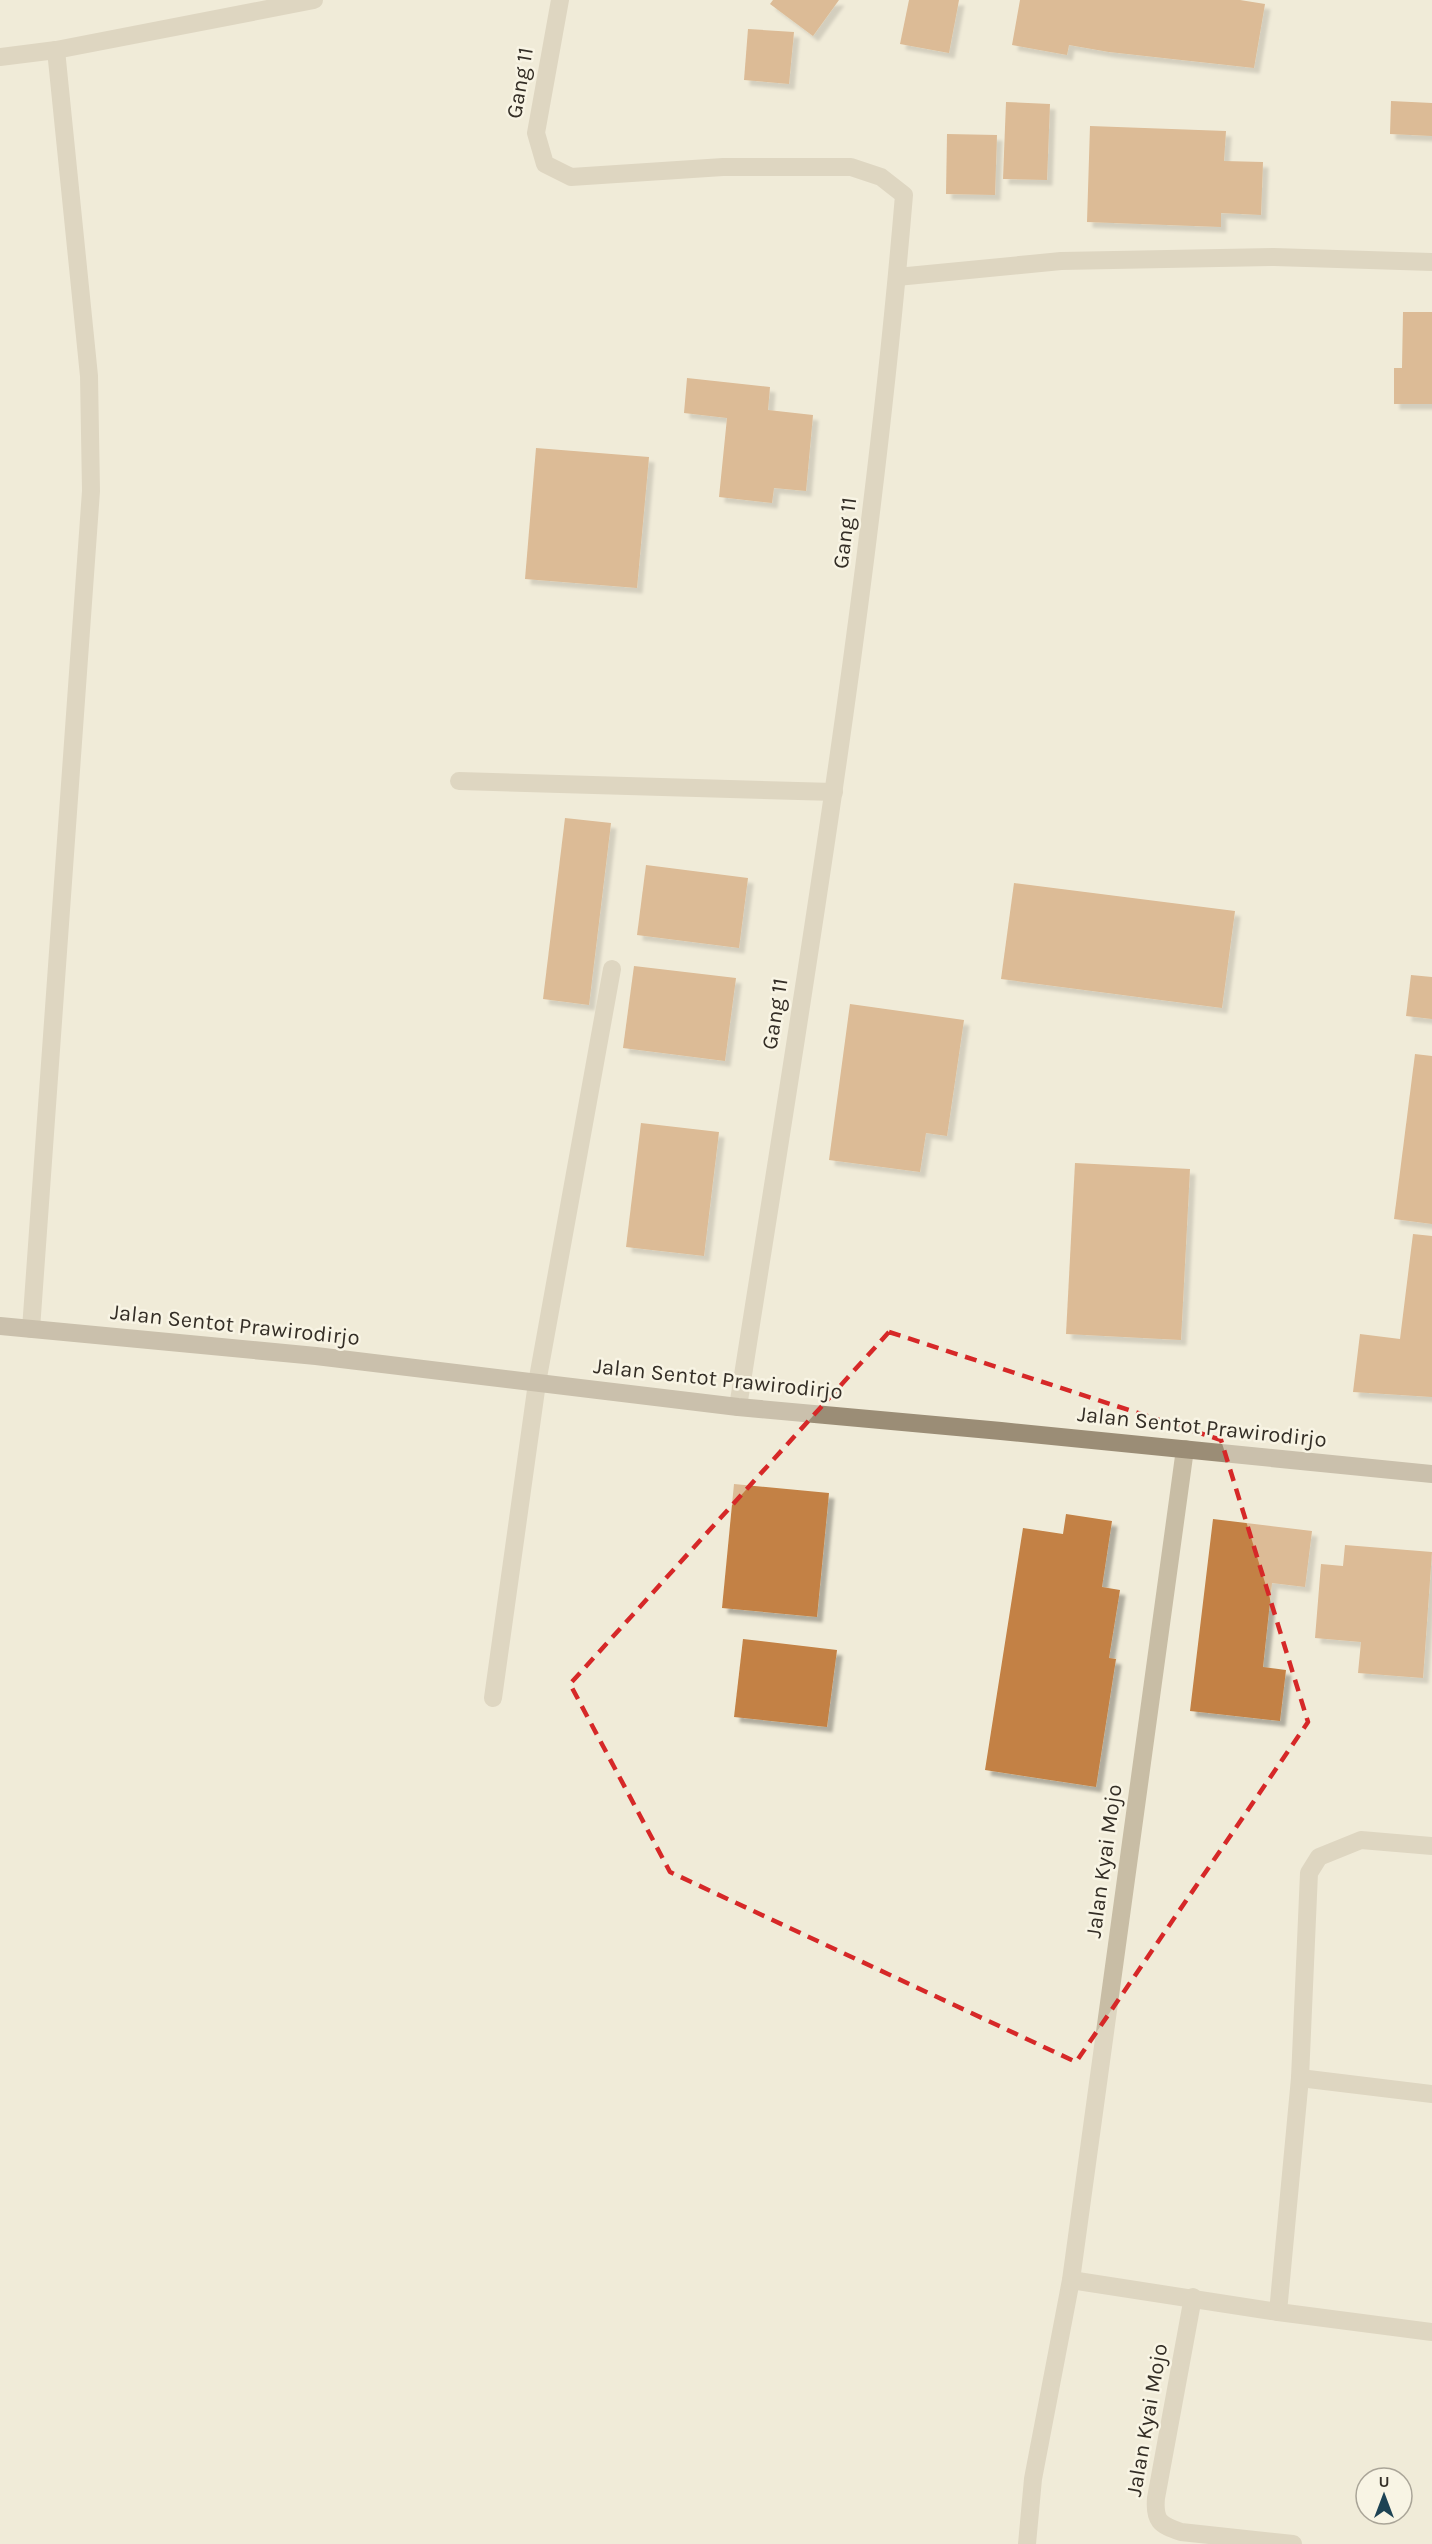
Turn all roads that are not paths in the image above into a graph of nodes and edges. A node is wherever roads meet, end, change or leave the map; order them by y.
1 (314, 0) edge
2 (560, 0) edge
3 (56, 50) junction
4 (0, 57) edge
5 (1432, 262) edge
6 (897, 276) junction
7 (459, 782) dead end
8 (834, 792) junction
9 (612, 969) dead end
10 (0, 1326) edge
11 (31, 1329) junction
12 (537, 1383) junction
13 (738, 1407) junction
14 (1185, 1449) junction
15 (1432, 1474) edge
16 (493, 1698) dead end
17 (1432, 1846) edge
18 (1300, 2078) junction
19 (1432, 2094) edge
20 (1071, 2280) junction
21 (1193, 2297) junction
22 (1278, 2312) junction
23 (1432, 2332) edge
24 (1027, 2544) edge
25 (1293, 2544) edge

1 - 3 street
2 - 6 street, Gang 11
3 - 4 street
3 - 11 street
5 - 6 street
6 - 8 street, Gang 11
7 - 8 street
8 - 13 street, Gang 11
9 - 12 street
10 - 11 street, Jalan Sentot Prawirodirjo
11 - 12 street, Jalan Sentot Prawirodirjo
12 - 13 street, Jalan Sentot Prawirodirjo
12 - 16 street
13 - 14 street, Jalan Sentot Prawirodirjo
14 - 15 street, Jalan Sentot Prawirodirjo
14 - 20 street, Jalan Kyai Mojo
17 - 18 street
18 - 19 street
18 - 22 street
20 - 21 street
20 - 24 street, Jalan Kyai Mojo
21 - 22 street
21 - 25 street, Jalan Kyai Mojo
22 - 23 street

